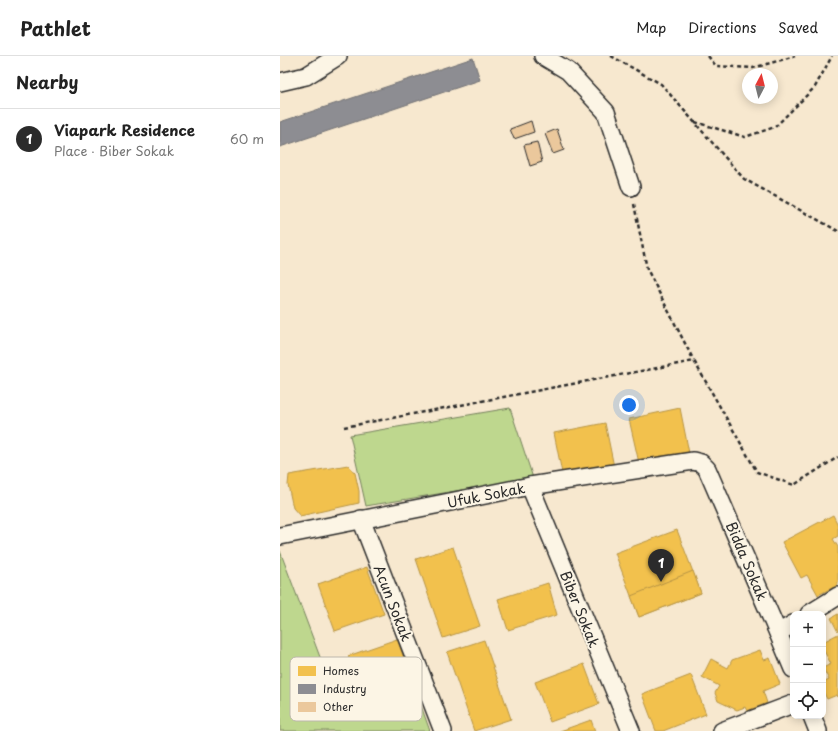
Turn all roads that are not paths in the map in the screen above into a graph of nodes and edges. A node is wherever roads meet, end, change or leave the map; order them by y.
1 (338, 56) edge
2 (543, 56) edge
3 (280, 82) edge
4 (631, 188) road end
5 (693, 461) joint
6 (530, 486) junction
7 (361, 519) junction
8 (280, 536) edge
9 (838, 596) edge
10 (814, 611) edge
11 (790, 626) edge
12 (778, 633) junction
13 (414, 657) edge
14 (790, 662) edge
15 (422, 677) edge
16 (790, 705) edge
17 (813, 719) edge
18 (443, 731) edge
19 (631, 731) edge
20 (722, 731) edge
21 (818, 731) edge

1 - 3 street
2 - 4 street
5 - 6 street, Ufuk Sokak
5 - 12 street, Bidda Sokak
6 - 7 street, Ufuk Sokak
6 - 19 street, Biber Sokak
7 - 8 street, Ufuk Sokak
7 - 13 street, Acun Sokak
9 - 10 street
11 - 12 street
12 - 14 street, Bidda Sokak
15 - 18 street, Acun Sokak
16 - 20 street
17 - 21 street

